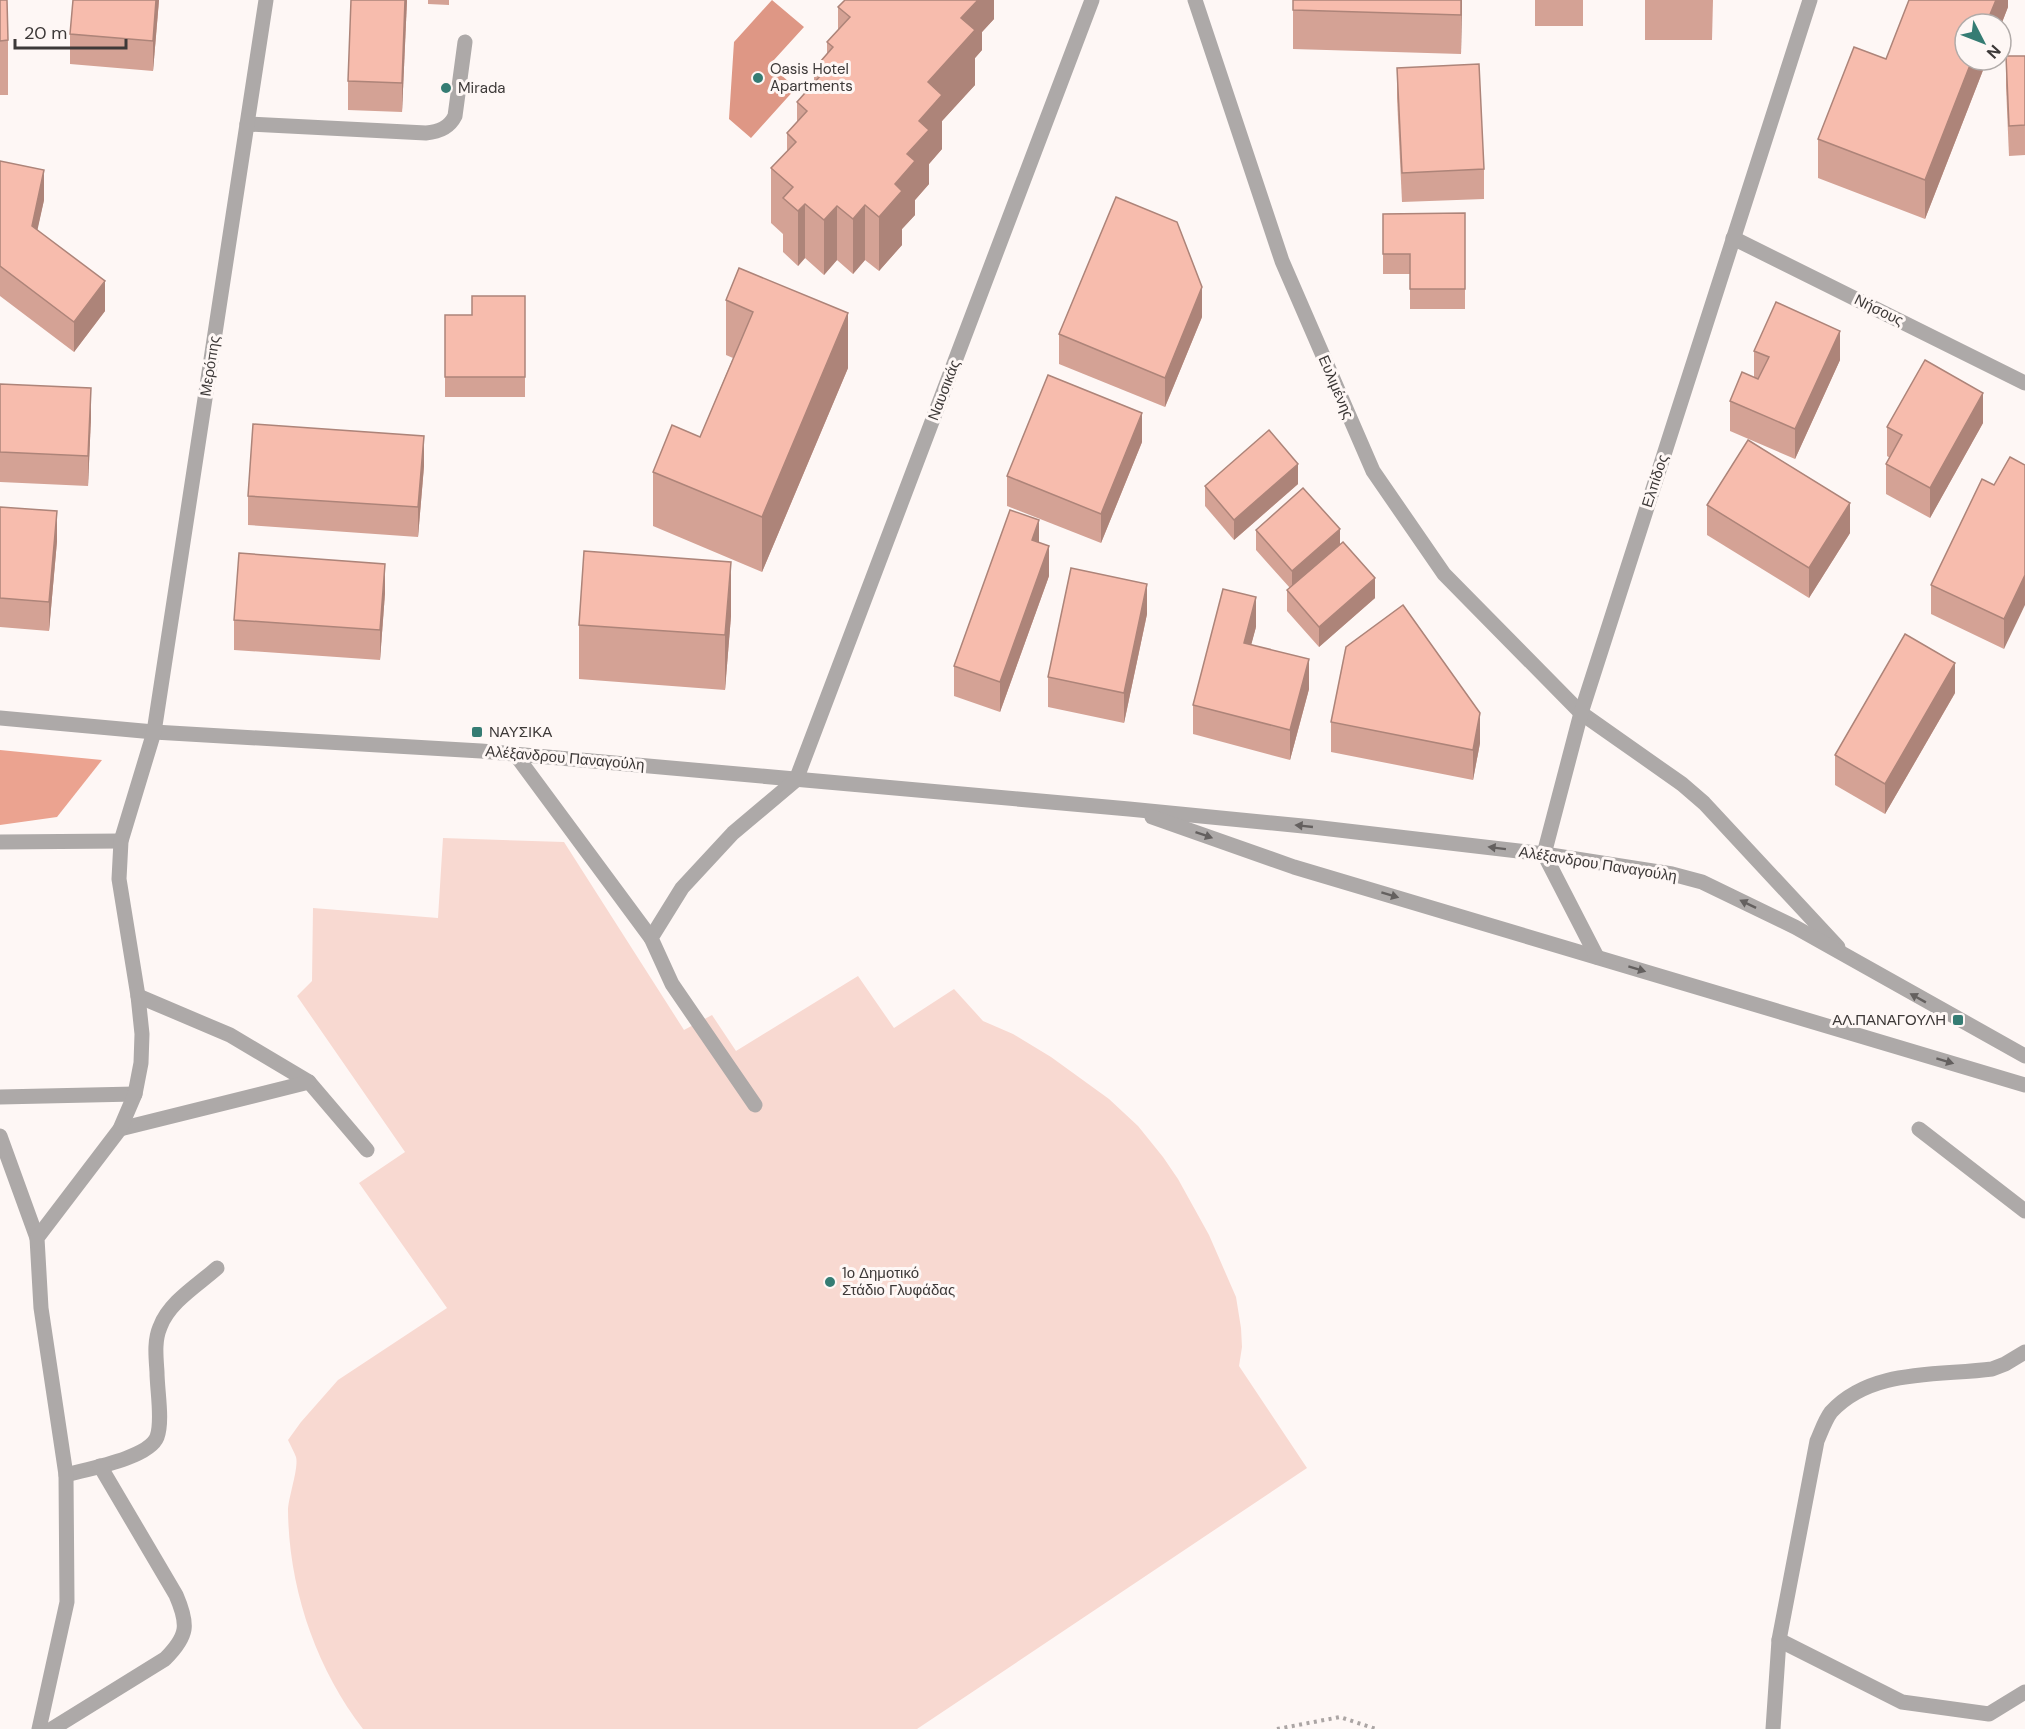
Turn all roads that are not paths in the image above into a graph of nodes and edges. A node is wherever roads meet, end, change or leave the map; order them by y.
1 (266, 0) edge
2 (1092, 0) edge
3 (1195, 0) edge
4 (1810, 0) edge
5 (465, 42) dead end
6 (247, 124) junction
7 (1733, 238) junction
8 (2025, 383) edge
9 (1581, 712) junction
10 (0, 718) edge
11 (154, 732) junction
12 (515, 754) junction
13 (796, 780) junction
14 (1129, 809) junction
15 (121, 841) junction
16 (0, 842) edge
17 (1544, 854) junction
18 (651, 938) junction
19 (1597, 957) junction
20 (1848, 958) junction
21 (138, 996) junction
22 (2025, 1056) edge
23 (309, 1082) junction
24 (2025, 1085) edge
25 (135, 1094) junction
26 (0, 1097) edge
27 (755, 1105) dead end
28 (1919, 1129) dead end
29 (120, 1130) junction
30 (0, 1136) edge
31 (367, 1150) dead end
32 (2025, 1211) edge
33 (37, 1238) junction
34 (217, 1268) dead end
35 (2025, 1352) edge
36 (100, 1466) junction
37 (66, 1475) junction
38 (1779, 1640) junction
39 (2025, 1692) edge
40 (39, 1729) edge
41 (52, 1729) edge
42 (1773, 1729) edge

1 - 6 street, Μερόπης
2 - 13 street, Ναυσικάς
3 - 9 street, Ευλιμένης
4 - 7 street, Ελπίδος
5 - 6 street
6 - 11 street, Μερόπης
7 - 8 street, Νήσους
7 - 9 street, Ελπίδος
9 - 17 street, Ελπίδος
9 - 20 street, Ευλιμένης
10 - 11 street, Αλέξανδρου Παναγούλη
11 - 12 street, Αλέξανδρου Παναγούλη
11 - 15 street, Μερόπης
12 - 13 street, Αλέξανδρου Παναγούλη
12 - 18 street
13 - 14 street, Αλέξανδρου Παναγούλη
13 - 18 street
17 -> 14 street, Αλέξανδρου Παναγούλη
14 -> 19 street, Αλέξανδρου Παναγούλη
15 - 16 street
15 - 21 street, Μερόπης
17 - 19 street
20 -> 17 street, Αλέξανδρου Παναγούλη
18 - 27 street
19 -> 24 street, Αλέξανδρου Παναγούλη
22 -> 20 street, Αλέξανδρου Παναγούλη
21 - 23 street
21 - 25 street, Μερόπης
23 - 29 street
23 - 31 street
25 - 26 street
25 - 29 street, Μερόπης
28 - 32 street
29 - 33 street, Μερόπης
30 - 33 street
33 - 37 street
34 - 36 street
35 - 38 street
36 - 37 street
36 - 41 street
37 - 40 street
38 - 39 street
38 - 42 street

